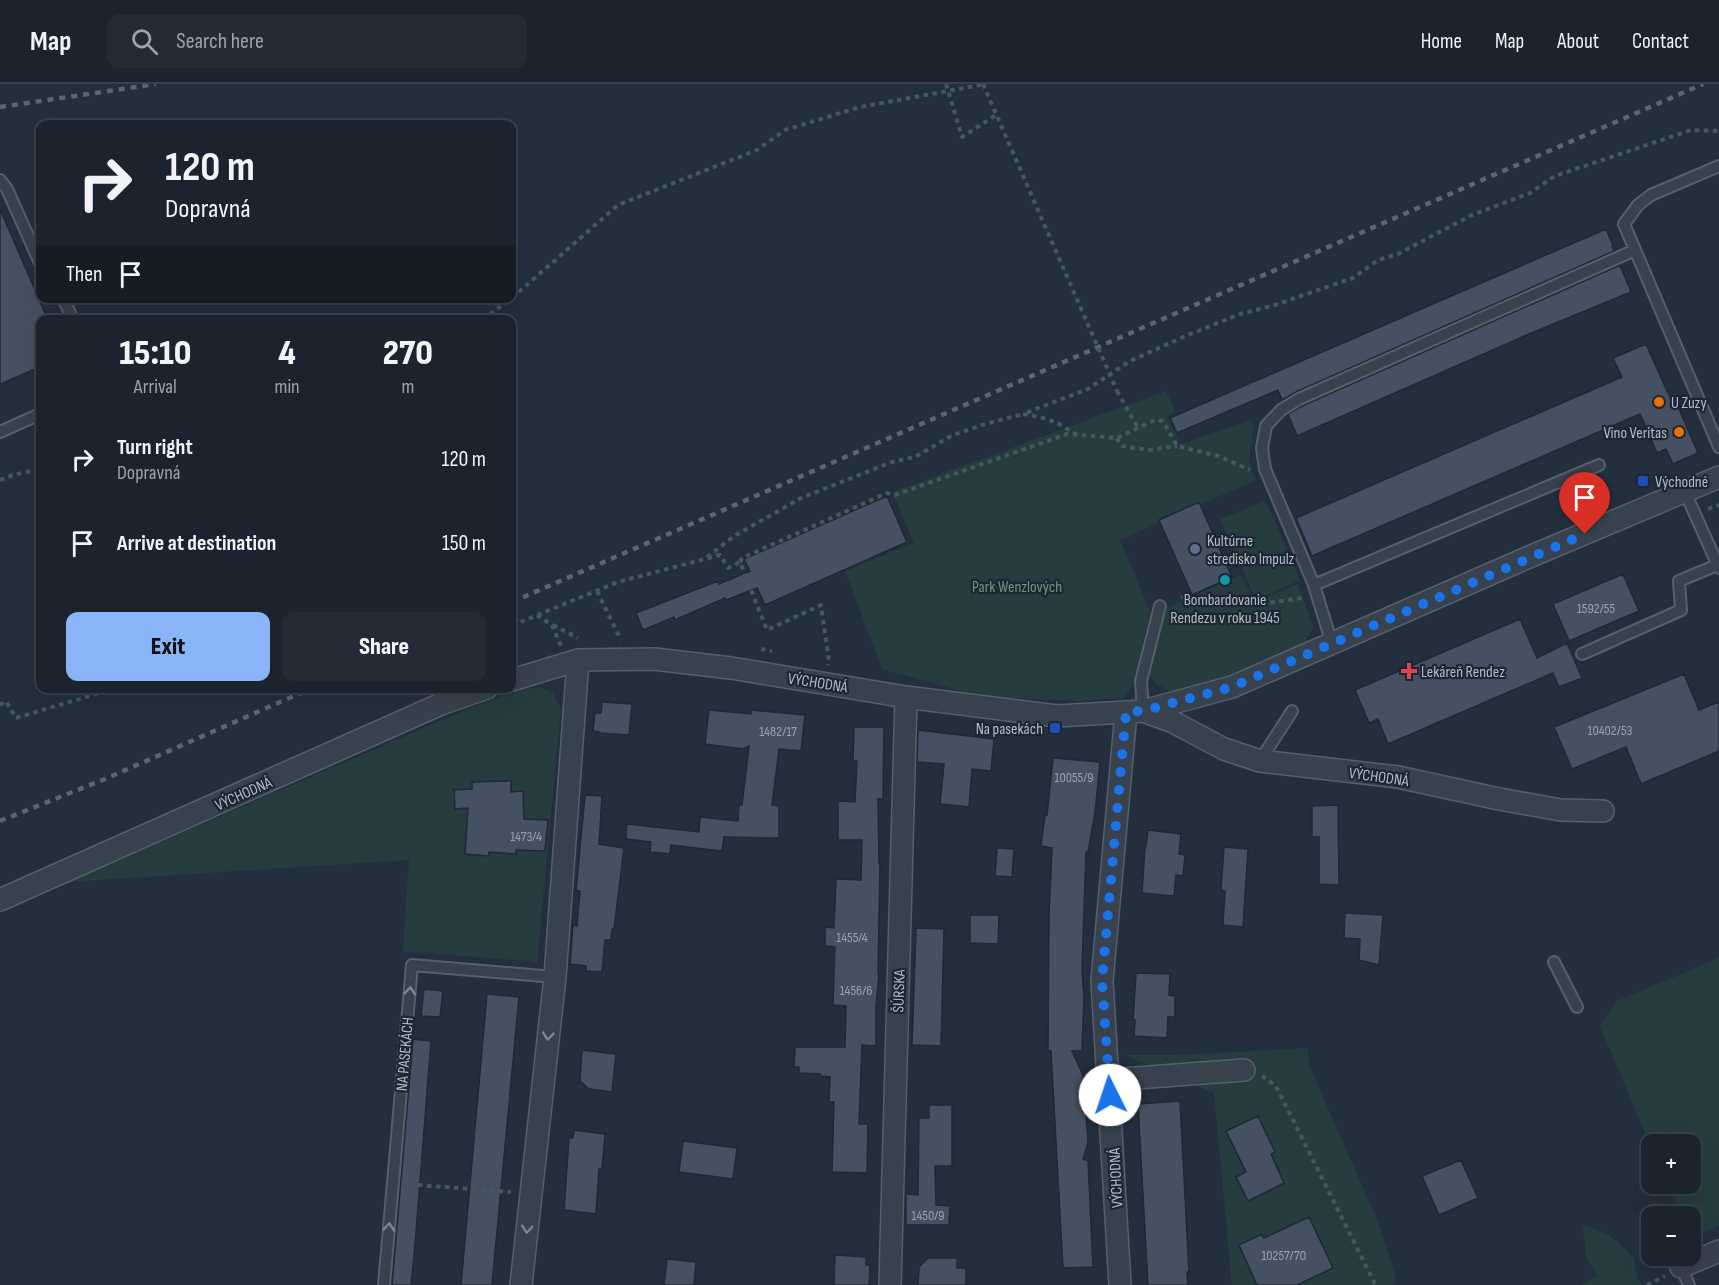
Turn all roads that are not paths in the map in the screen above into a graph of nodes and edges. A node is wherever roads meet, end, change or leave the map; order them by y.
1 (1719, 166) edge
2 (0, 180) edge
3 (1635, 250) junction
4 (36, 254) edge
5 (36, 416) edge
6 (0, 432) edge
7 (1719, 447) edge
8 (1599, 465) dead end
9 (1719, 477) edge
10 (1685, 492) junction
11 (1718, 566) edge
12 (1314, 585) junction
13 (1160, 606) dead end
14 (1332, 644) junction
15 (1582, 654) dead end
16 (572, 662) junction
17 (516, 679) edge
18 (473, 693) edge
19 (906, 697) junction
20 (1292, 711) dead end
21 (1135, 712) junction
22 (1260, 760) junction
23 (1603, 811) dead end
24 (0, 900) edge
25 (1554, 962) dead end
26 (555, 977) junction
27 (1577, 1006) dead end
28 (1244, 1070) road end
29 (1109, 1080) junction
30 (1719, 1251) edge
31 (1685, 1276) edge
32 (384, 1285) edge
33 (521, 1285) edge
34 (890, 1285) edge
35 (1120, 1285) edge

1 - 3 lane
2 - 4 lane
3 - 7 lane
3 - 12 lane
5 - 6 lane
8 - 12 lane
9 - 10 street
10 - 11 lane
10 - 14 street
11 - 15 lane
12 - 14 lane
13 - 21 lane
14 - 21 street
16 - 17 street, VÝCHODNÁ
16 - 19 street, VÝCHODNÁ
16 - 26 street
18 - 24 street, VÝCHODNÁ
19 - 21 street, VÝCHODNÁ
19 - 34 street, ŠÚRSKA
20 - 22 lane
21 - 22 street, VÝCHODNÁ
21 - 29 street, VÝCHODNÁ
22 - 23 street, VÝCHODNÁ
25 - 27 lane
32 -> 26 lane, NA PASEKÁCH
26 -> 33 street
28 - 29 street
29 - 35 street, VÝCHODNÁ
30 - 31 street

